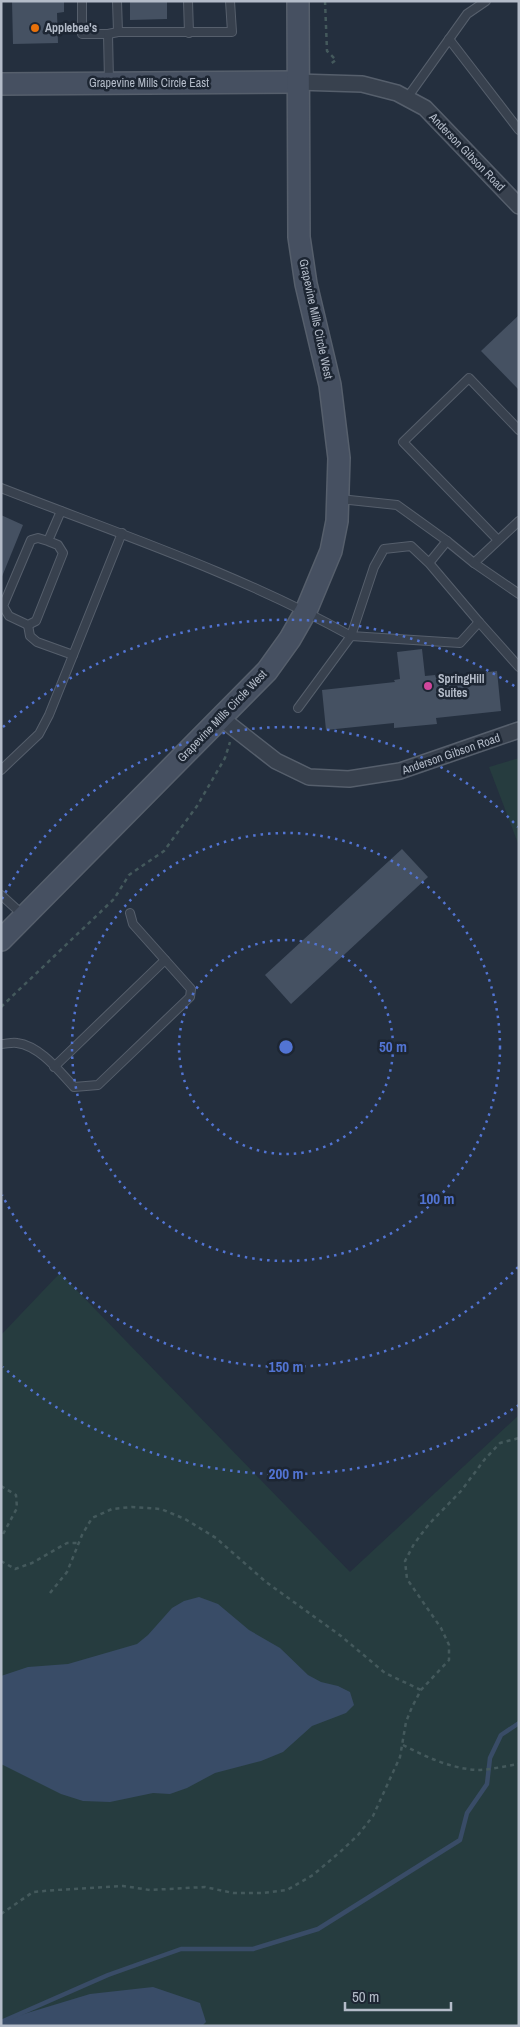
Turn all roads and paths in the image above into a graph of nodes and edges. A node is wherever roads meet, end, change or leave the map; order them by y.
1 (82, 1) edge
2 (117, 1) edge
3 (124, 1) edge
4 (188, 1) edge
5 (230, 1) edge
6 (298, 1) edge
7 (325, 1) edge
8 (486, 1) edge
9 (117, 14) junction
10 (118, 32) junction
11 (189, 33) junction
12 (108, 34) junction
13 (449, 39) junction
14 (329, 65) dead end
15 (297, 82) junction
16 (109, 83) junction
17 (1, 84) edge
18 (407, 98) junction
19 (519, 130) edge
20 (519, 206) edge
21 (519, 430) edge
22 (1, 488) edge
23 (338, 499) junction
24 (62, 512) junction
25 (519, 520) edge
26 (122, 533) junction
27 (498, 540) junction
28 (48, 541) junction
29 (447, 541) junction
30 (429, 563) junction
31 (474, 563) junction
32 (519, 594) edge
33 (306, 611) junction
34 (479, 622) junction
35 (28, 625) junction
36 (351, 636) junction
37 (73, 655) junction
38 (519, 667) edge
39 (298, 708) dead end
40 (229, 724) junction
41 (519, 730) edge
42 (1, 770) edge
43 (1, 895) edge
44 (130, 914) dead end
45 (24, 917) junction
46 (1, 940) edge
47 (165, 960) junction
48 (1, 1008) edge
49 (1, 1044) edge
50 (54, 1067) junction
51 (519, 1438) edge
52 (1, 1486) edge
53 (1, 1538) edge
54 (80, 1543) junction
55 (1, 1560) edge
56 (50, 1593) dead end
57 (421, 1690) junction
58 (403, 1746) junction
59 (519, 1764) edge
60 (1, 1914) edge

1 - 12 lane
2 - 9 lane
3 - 9 lane
4 - 11 lane
5 - 11 lane
6 - 15 street, Grapevine Mills Circle West
7 - 14 path
8 - 13 lane
9 - 10 lane
10 - 11 lane
10 - 12 lane
12 - 16 lane
13 - 18 lane
13 - 19 lane
15 - 16 street, Grapevine Mills Circle East
15 - 18 street, Anderson Gibson Road
15 - 23 street, Grapevine Mills Circle West
16 - 17 street, Grapevine Mills Circle East
18 - 20 street, Anderson Gibson Road
21 - 27 lane
22 - 24 lane
23 - 29 lane
23 - 33 street, Grapevine Mills Circle West
24 - 26 lane
24 - 28 lane
25 - 27 lane
26 - 33 lane
26 - 37 lane
27 - 31 lane
28 - 35 lane
28 - 35 lane
29 - 30 lane
29 - 31 lane
30 - 34 lane
30 - 36 lane
31 - 32 lane
33 - 36 lane
33 - 40 street, Grapevine Mills Circle West
34 - 36 lane
34 - 38 lane
35 - 37 lane
36 - 39 lane
37 - 42 lane
40 - 41 street, Anderson Gibson Road
40 - 45 street, Grapevine Mills Circle West
40 - 48 path
43 - 45 lane
44 - 47 lane
45 - 46 street, Grapevine Mills Circle West
47 - 50 lane
47 - 50 lane
49 - 50 lane
51 - 57 path
52 - 53 path
54 - 55 path
54 - 56 path
54 - 57 path
57 - 58 path
58 - 59 path
58 - 60 path

